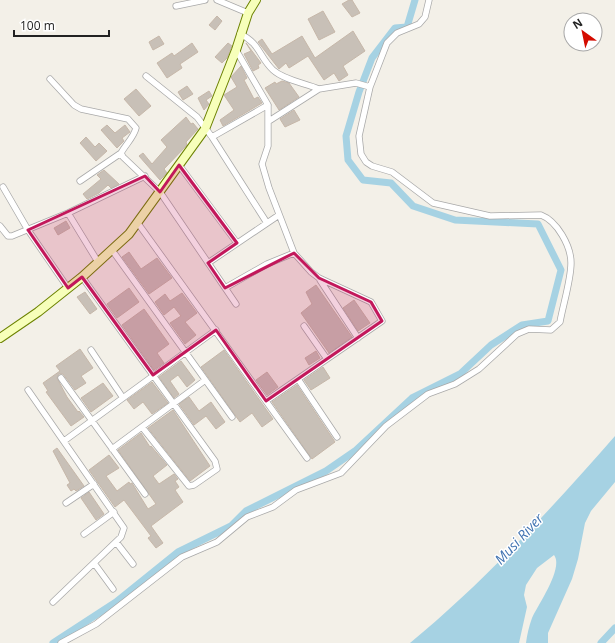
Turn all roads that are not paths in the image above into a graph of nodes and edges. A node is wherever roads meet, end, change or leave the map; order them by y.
1 (205, 0) edge
2 (217, 0) edge
3 (256, 0) edge
4 (429, 0) edge
5 (176, 6) dead end
6 (248, 13) junction
7 (240, 34) junction
8 (236, 50) junction
9 (146, 76) dead end
10 (50, 79) dead end
11 (367, 86) junction
12 (318, 89) junction
13 (268, 105) junction
14 (269, 121) junction
15 (205, 129) junction
16 (212, 137) junction
17 (122, 152) junction
18 (179, 165) junction
19 (145, 176) junction
20 (80, 181) dead end
21 (3, 187) dead end
22 (160, 192) junction
23 (68, 213) junction
24 (279, 215) junction
25 (137, 222) junction
26 (267, 223) junction
27 (0, 226) edge
28 (28, 230) junction
29 (237, 243) junction
30 (112, 250) junction
31 (294, 253) junction
32 (98, 262) junction
33 (208, 263) junction
34 (82, 277) junction
35 (319, 278) junction
36 (68, 288) junction
37 (225, 288) junction
38 (236, 304) dead end
39 (304, 326) dead end
40 (216, 330) junction
41 (0, 338) edge
42 (358, 338) junction
43 (90, 350) dead end
44 (185, 353) junction
45 (327, 359) junction
46 (153, 375) junction
47 (61, 378) dead end
48 (298, 379) junction
49 (204, 381) junction
50 (28, 390) dead end
51 (123, 398) junction
52 (266, 401) junction
53 (173, 405) junction
54 (232, 417) dead end
55 (92, 420) junction
56 (142, 427) junction
57 (337, 437) dead end
58 (64, 441) junction
59 (112, 449) junction
60 (307, 458) dead end
61 (94, 484) junction
62 (146, 494) dead end
63 (66, 503) dead end
64 (114, 512) junction
65 (84, 534) dead end
66 (116, 542) junction
67 (94, 563) junction
68 (133, 564) dead end
69 (113, 588) dead end
70 (53, 602) dead end
71 (61, 643) edge

1 - 5 street
2 - 6 street
3 - 6 street
4 - 11 street
6 - 7 street
7 - 8 street
7 - 12 street
8 - 13 street
8 - 15 street
9 - 15 street
10 - 17 street
11 - 12 street
11 - 71 street
12 - 14 street
13 - 14 street
13 - 16 street
14 - 24 street
15 - 16 street
15 - 18 street
16 - 26 street
17 - 19 street
17 - 20 street
18 - 22 street
18 - 29 street
19 - 22 street
19 - 23 street
21 - 28 street
22 - 25 street
22 - 33 street
23 - 28 street
23 - 32 street
24 - 26 street
24 - 31 street
25 - 30 street
25 - 40 street
26 - 29 street
27 - 28 street
28 - 36 street
29 - 33 street
30 - 32 street
30 - 44 street
31 - 35 street
31 - 37 street
32 - 34 street
33 - 37 street
34 - 36 street
34 - 46 street
35 - 42 street
35 - 42 street
36 - 41 street
37 - 38 street
39 - 45 street
40 - 44 street
40 - 52 street
42 - 45 street
43 - 51 street
44 - 46 street
44 - 49 street
45 - 48 street
46 - 51 street
46 - 53 street
47 - 55 street
48 - 52 street
48 - 57 street
49 - 53 street
49 - 54 street
50 - 58 street
51 - 55 street
52 - 60 street
53 - 56 street
53 - 56 street
55 - 58 street
55 - 59 street
56 - 59 street
58 - 61 street
59 - 62 street
61 - 63 street
61 - 64 street
64 - 65 street
64 - 66 street
66 - 67 street
66 - 68 street
67 - 69 street
67 - 70 street

